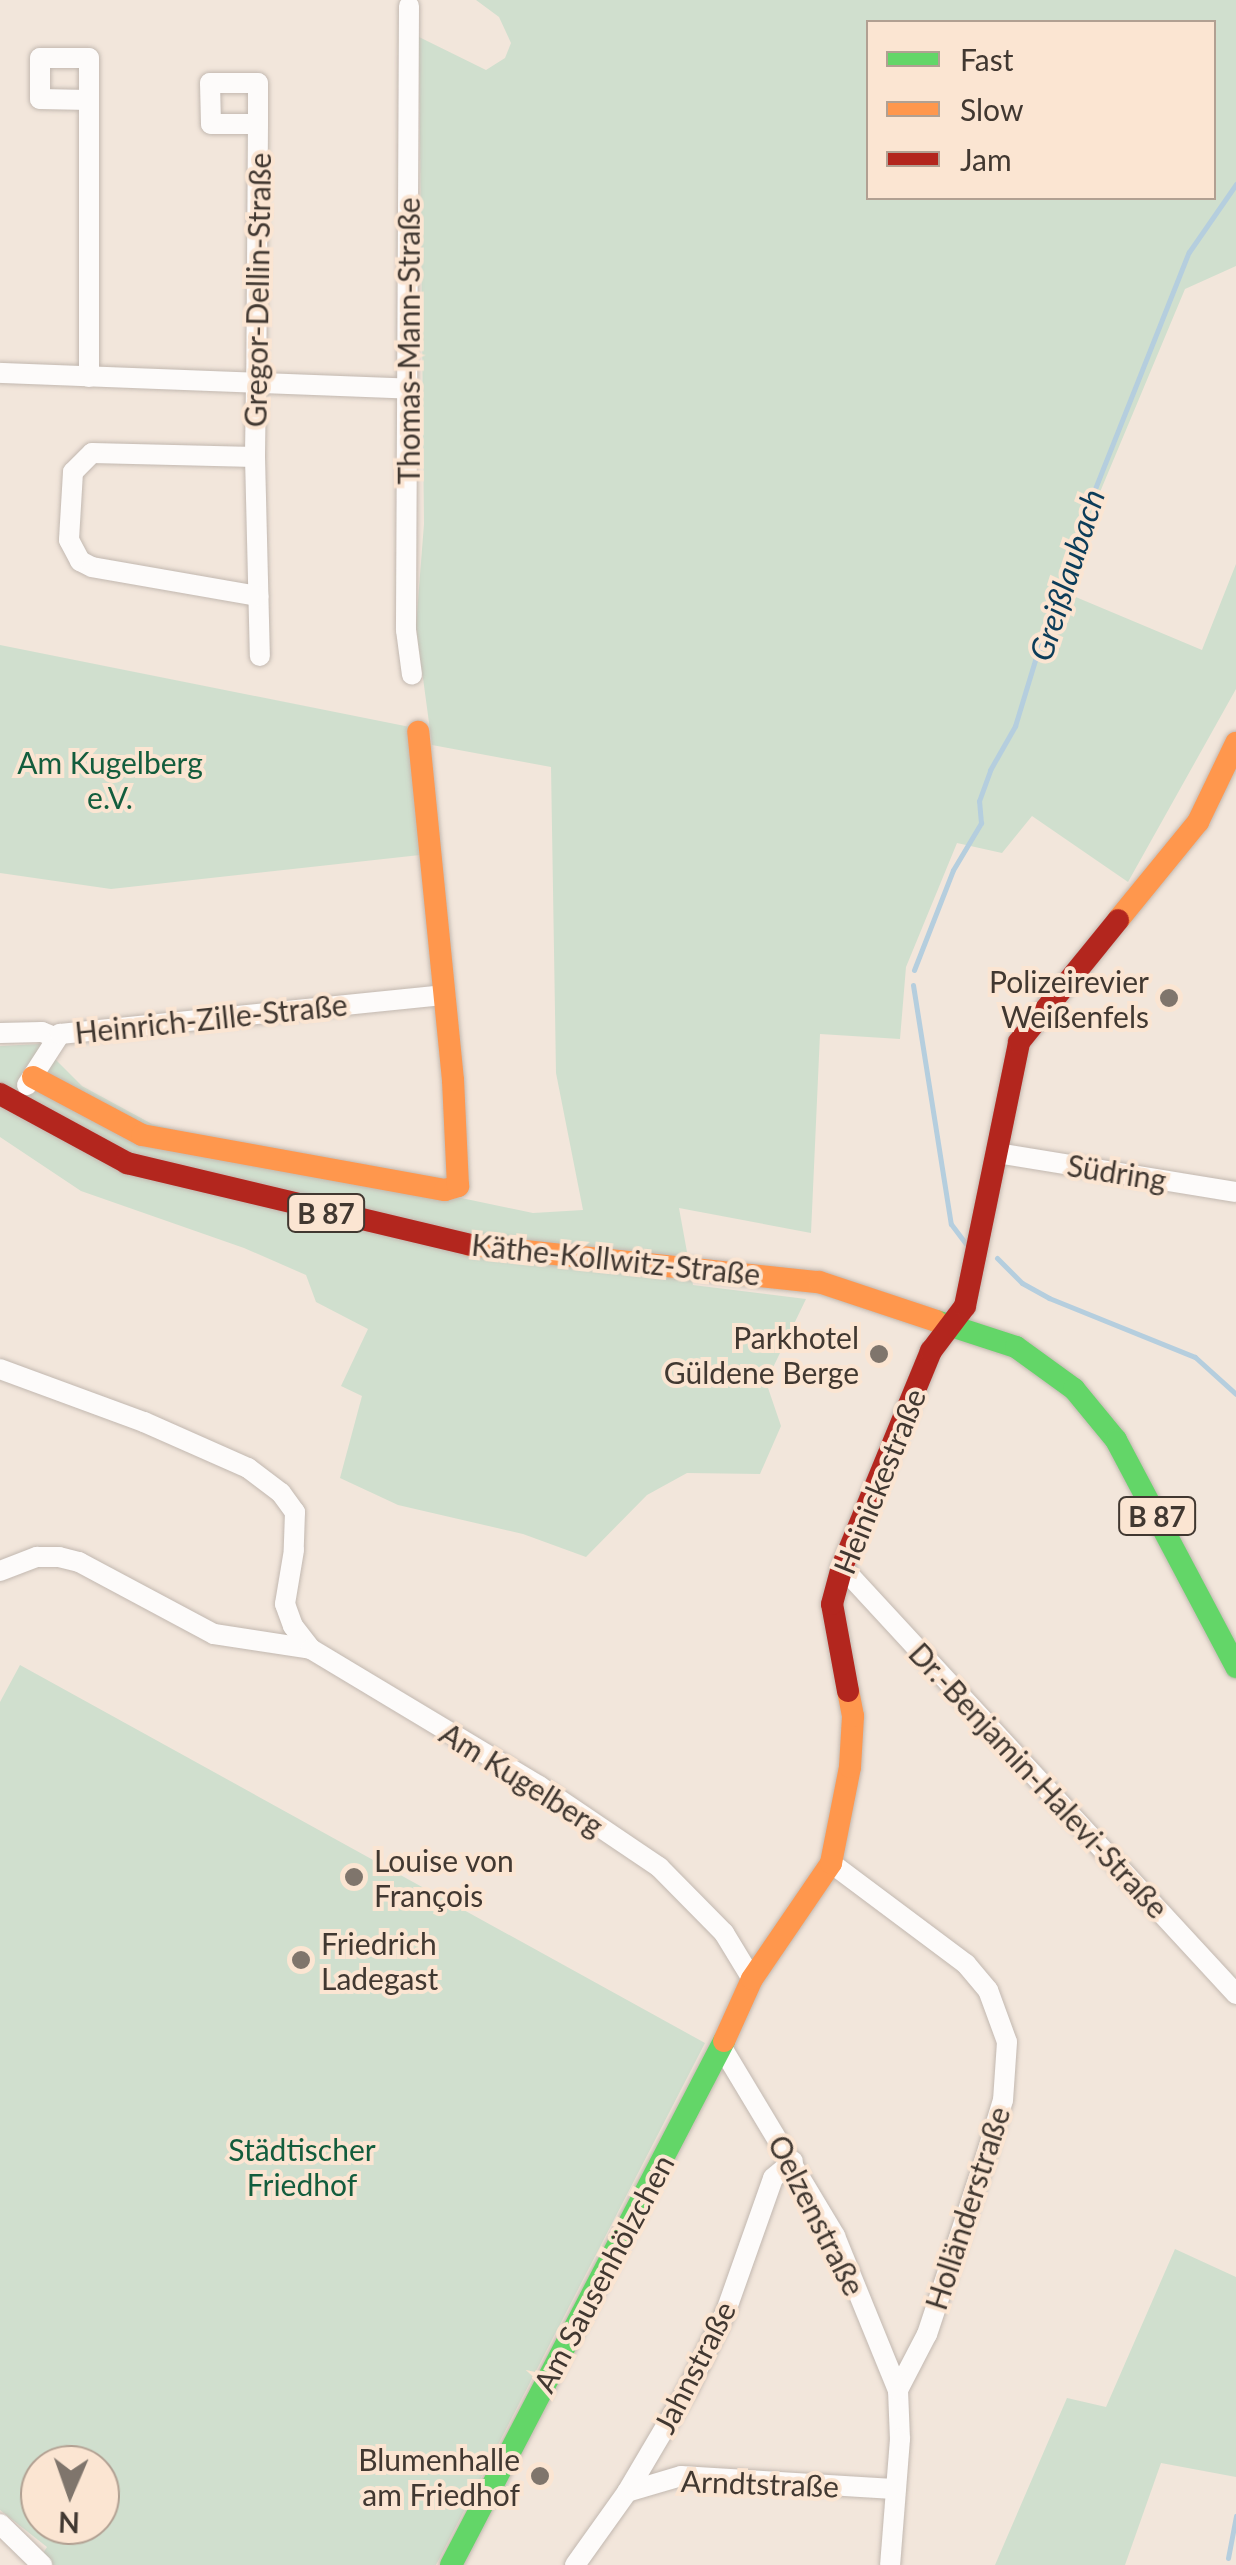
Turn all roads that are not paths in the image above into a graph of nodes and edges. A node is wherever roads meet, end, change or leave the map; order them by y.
1 (409, 6) dead end
2 (89, 100) dead end
3 (258, 124) dead end
4 (0, 372) edge
5 (89, 377) junction
6 (256, 384) junction
7 (408, 389) junction
8 (255, 457) junction
9 (260, 596) junction
10 (260, 656) dead end
11 (412, 675) dead end
12 (418, 732) dead end
13 (1236, 743) edge
14 (445, 995) junction
15 (0, 1033) edge
16 (57, 1038) junction
17 (33, 1077) junction
18 (8, 1099) edge
19 (997, 1153) junction
20 (1236, 1192) edge
21 (952, 1324) junction
22 (0, 1370) edge
23 (842, 1567) junction
24 (0, 1571) edge
25 (285, 1604) junction
26 (250, 1638) junction
27 (311, 1649) junction
28 (1236, 1667) edge
29 (831, 1862) junction
30 (752, 1979) junction
31 (1236, 1994) edge
32 (722, 2046) junction
33 (794, 2160) junction
34 (898, 2390) junction
35 (894, 2489) junction
36 (627, 2492) junction
37 (0, 2524) edge
38 (35, 2564) edge
39 (453, 2564) edge
40 (574, 2565) edge
41 (890, 2565) edge

1 - 7 street, Thomas-Mann-Straße
2 - 5 street
3 - 6 street, Gregor-Dellin-Straße
4 - 5 street
5 - 6 street
6 - 7 street
6 - 8 street, Gregor-Dellin-Straße
7 - 11 street, Thomas-Mann-Straße
8 - 9 street, Gregor-Dellin-Straße
8 - 9 street, Gregor-Dellin-Straße
9 - 10 street, Gregor-Dellin-Straße
12 - 14 street
13 - 19 street, Heinickestraße
14 - 16 street, Heinrich-Zille-Straße
14 - 17 street
15 - 16 street
16 - 17 street, Heinrich-Zille-Straße
17 - 18 street, Heinrich-Zille-Straße
18 - 21 street, Käthe-Kollwitz-Straße / B 87
19 - 20 street, Südring
19 - 21 street, Heinickestraße
21 - 23 street, Heinickestraße
21 - 28 street, B 87
22 - 25 street
23 - 29 street, Heinickestraße
23 - 31 street, Dr.-Benjamin-Halevi-Straße
24 - 26 street, Am Kugelberg
25 - 26 street
25 - 27 street
26 - 27 street, Am Kugelberg
27 - 30 street, Am Kugelberg
29 - 30 street, Heinickestraße
29 - 34 street, Holländerstraße
30 - 32 street, Am Sausenhölzchen
32 - 33 street, Oelzenstraße
32 - 39 street, Am Sausenhölzchen
33 - 34 street, Oelzenstraße
33 - 36 street, Jahnstraße
34 - 35 street, Holländerstraße
35 - 36 street, Arndtstraße
35 - 41 street, Holländerstraße
36 - 40 street, Jahnstraße
37 - 38 street

